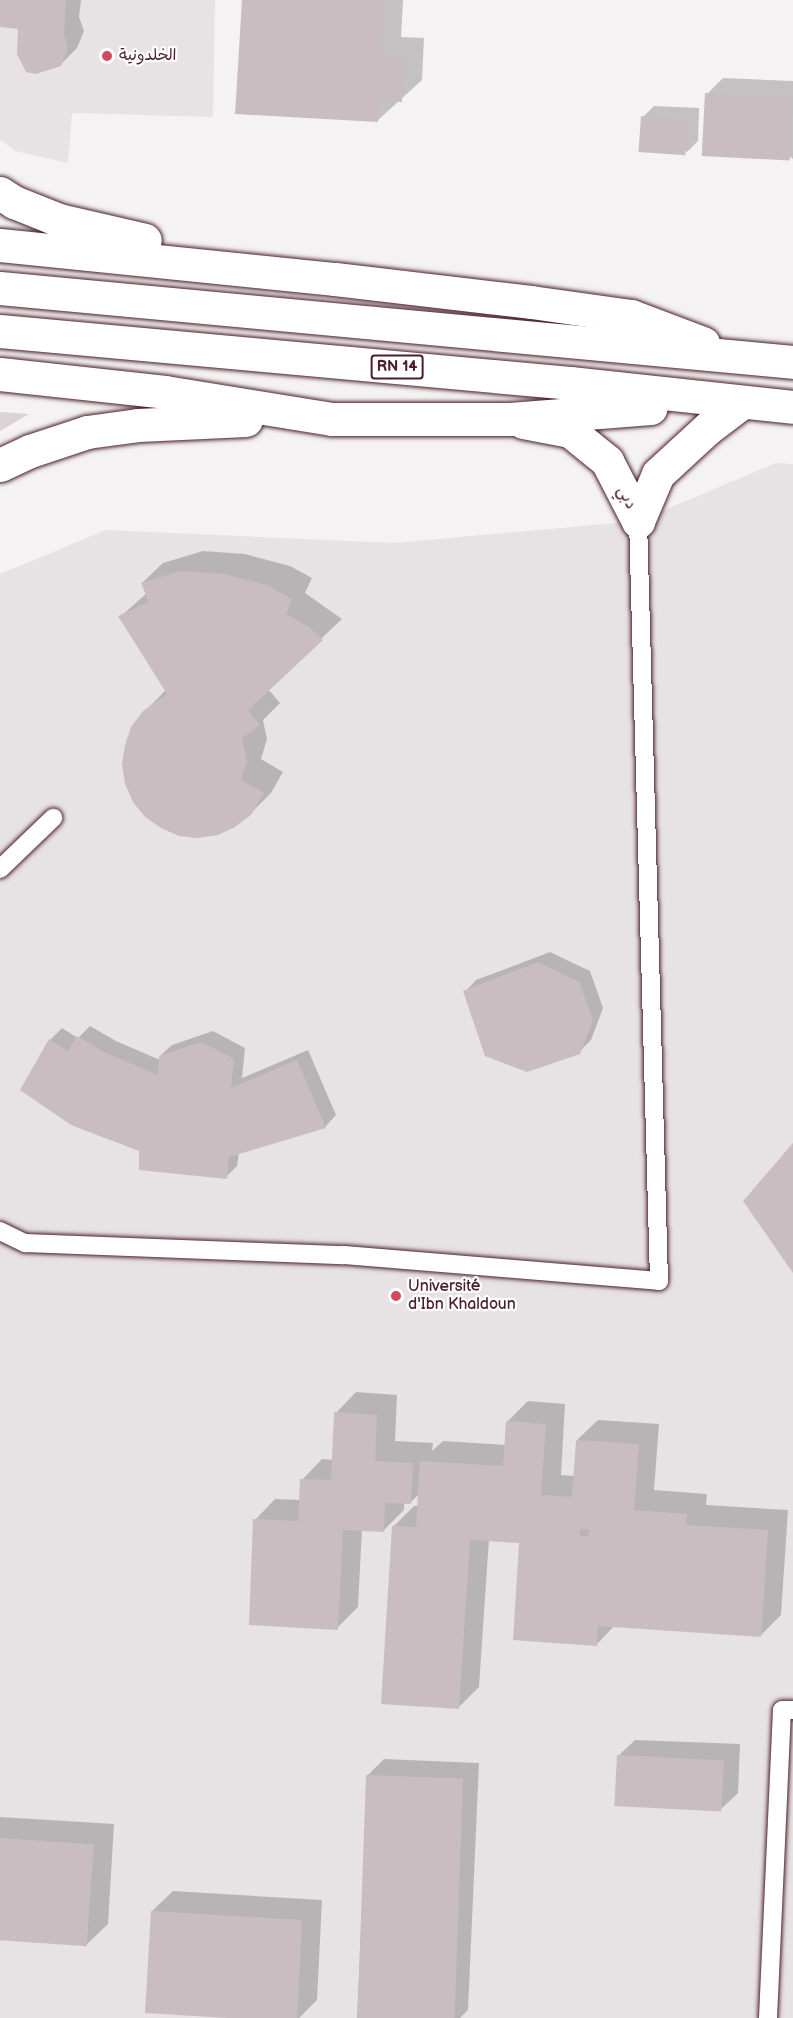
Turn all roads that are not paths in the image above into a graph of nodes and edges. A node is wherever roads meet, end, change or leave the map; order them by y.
1 (0, 193) edge
2 (0, 244) edge
3 (335, 279) junction
4 (0, 288) edge
5 (0, 331) edge
6 (747, 359) junction
7 (793, 362) edge
8 (0, 374) edge
9 (741, 403) junction
10 (793, 407) edge
11 (332, 419) junction
12 (510, 419) junction
13 (0, 465) edge
14 (638, 521) junction
15 (53, 818) dead end
16 (0, 869) edge
17 (0, 1231) edge
18 (793, 1710) edge
19 (768, 2018) edge

1 - 3 main road
2 - 3 main road
3 - 6 main road
4 - 6 main road
5 - 9 main road, RN 14
6 - 7 main road
8 - 11 main road
9 - 10 main road, RN 14
9 - 12 main road
9 - 14 main road, دبي
11 - 12 main road
11 - 13 main road
12 - 14 main road, دبي
14 - 17 lane
15 - 16 lane
18 - 19 lane

